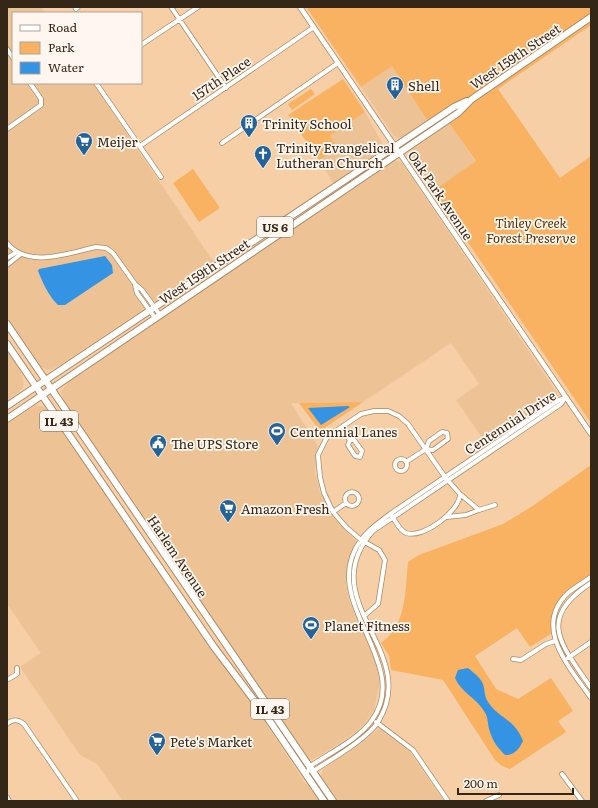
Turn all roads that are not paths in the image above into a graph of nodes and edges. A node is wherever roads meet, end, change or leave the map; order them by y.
1 (171, 7) edge
2 (198, 7) edge
3 (300, 7) edge
4 (591, 18) edge
5 (179, 20) junction
6 (314, 27) junction
7 (142, 45) edge
8 (338, 63) junction
9 (31, 84) edge
10 (97, 84) edge
11 (226, 88) junction
12 (7, 128) edge
13 (222, 143) dead end
14 (140, 146) junction
15 (397, 149) junction
16 (161, 177) dead end
17 (7, 243) edge
18 (19, 253) junction
19 (7, 258) edge
20 (7, 266) edge
21 (152, 308) junction
22 (158, 317) junction
23 (7, 324) edge
24 (7, 344) edge
25 (46, 380) junction
26 (35, 387) junction
27 (52, 389) junction
28 (41, 396) junction
29 (565, 398) junction
30 (7, 406) edge
31 (7, 419) edge
32 (341, 428) junction
33 (591, 434) edge
34 (350, 440) dead end
35 (426, 449) junction
36 (406, 462) dead end
37 (447, 479) junction
38 (460, 494) junction
39 (346, 503) dead end
40 (495, 505) dead end
41 (479, 510) junction
42 (333, 512) junction
43 (392, 516) junction
44 (447, 517) junction
45 (362, 541) junction
46 (591, 577) edge
47 (591, 583) edge
48 (579, 588) junction
49 (364, 616) junction
50 (555, 641) junction
51 (591, 642) edge
52 (570, 657) junction
53 (513, 659) dead end
54 (565, 660) junction
55 (17, 668) dead end
56 (7, 680) edge
57 (591, 688) edge
58 (591, 698) edge
59 (373, 720) junction
60 (378, 723) junction
61 (7, 724) edge
62 (311, 769) junction
63 (305, 773) junction
64 (562, 774) dead end
65 (499, 795) dead end
66 (7, 797) edge
67 (10, 801) edge
68 (77, 801) edge
69 (324, 801) edge
70 (332, 801) edge
71 (448, 801) edge
72 (486, 801) edge
73 (582, 801) edge

1 - 5 street
2 - 5 street
3 - 6 street, Oak Park Avenue
4 - 15 main road, West 159th Street / US 6
5 - 7 street
5 - 11 street
6 - 8 street, Oak Park Avenue
6 - 11 street, 157th Place
8 - 13 street
8 - 15 street, Oak Park Avenue
9 - 12 street
10 - 14 street
11 - 14 street, 157th Place
14 - 16 street
15 - 21 main road, West 159th Street / US 6
15 - 22 main road, West 159th Street / US 6
15 - 29 street, Oak Park Avenue
17 - 18 street
18 - 19 street
18 - 20 street
18 - 21 street
21 - 22 street
21 - 25 main road, West 159th Street / US 6
22 - 27 main road, West 159th Street / US 6
23 - 25 main road, Harlem Avenue / IL 43
24 - 26 main road, Harlem Avenue / IL 43
25 - 26 main road, West 159th Street / US 6
25 - 27 main road, Harlem Avenue / IL 43
26 - 28 main road, Harlem Avenue / IL 43
26 - 30 main road, West 159th Street / US 6
27 - 28 main road, West 159th Street / US 6
27 - 62 main road, Harlem Avenue / IL 43
28 - 31 main road, West 159th Street / US 6
28 - 63 main road, Harlem Avenue / IL 43
29 - 33 street, Oak Park Avenue
29 - 37 street, Centennial Drive
32 - 34 street
32 - 35 street
32 - 42 street
35 - 35 street
35 - 36 street
35 - 37 street
37 - 38 street
37 - 43 street, Centennial Drive
38 - 41 street
38 - 44 street
39 - 42 street
40 - 41 street
41 - 44 street
42 - 45 street
43 - 44 street
43 - 45 street, Centennial Drive
45 - 49 street, Centennial Drive
45 - 49 street
45 - 59 street, Centennial Drive
46 - 48 street
47 - 48 street
48 - 50 street
48 - 52 street
49 - 60 street, Centennial Drive
50 - 53 street
50 - 54 street
51 - 52 street
52 - 54 street
52 - 57 street
54 - 58 street
55 - 56 street
59 - 60 street
59 - 62 street
60 - 62 street
60 - 71 street
61 - 68 street
62 - 63 street
62 - 70 main road, Harlem Avenue / IL 43
63 - 69 main road, Harlem Avenue / IL 43
64 - 73 street
65 - 72 street
66 - 67 street

